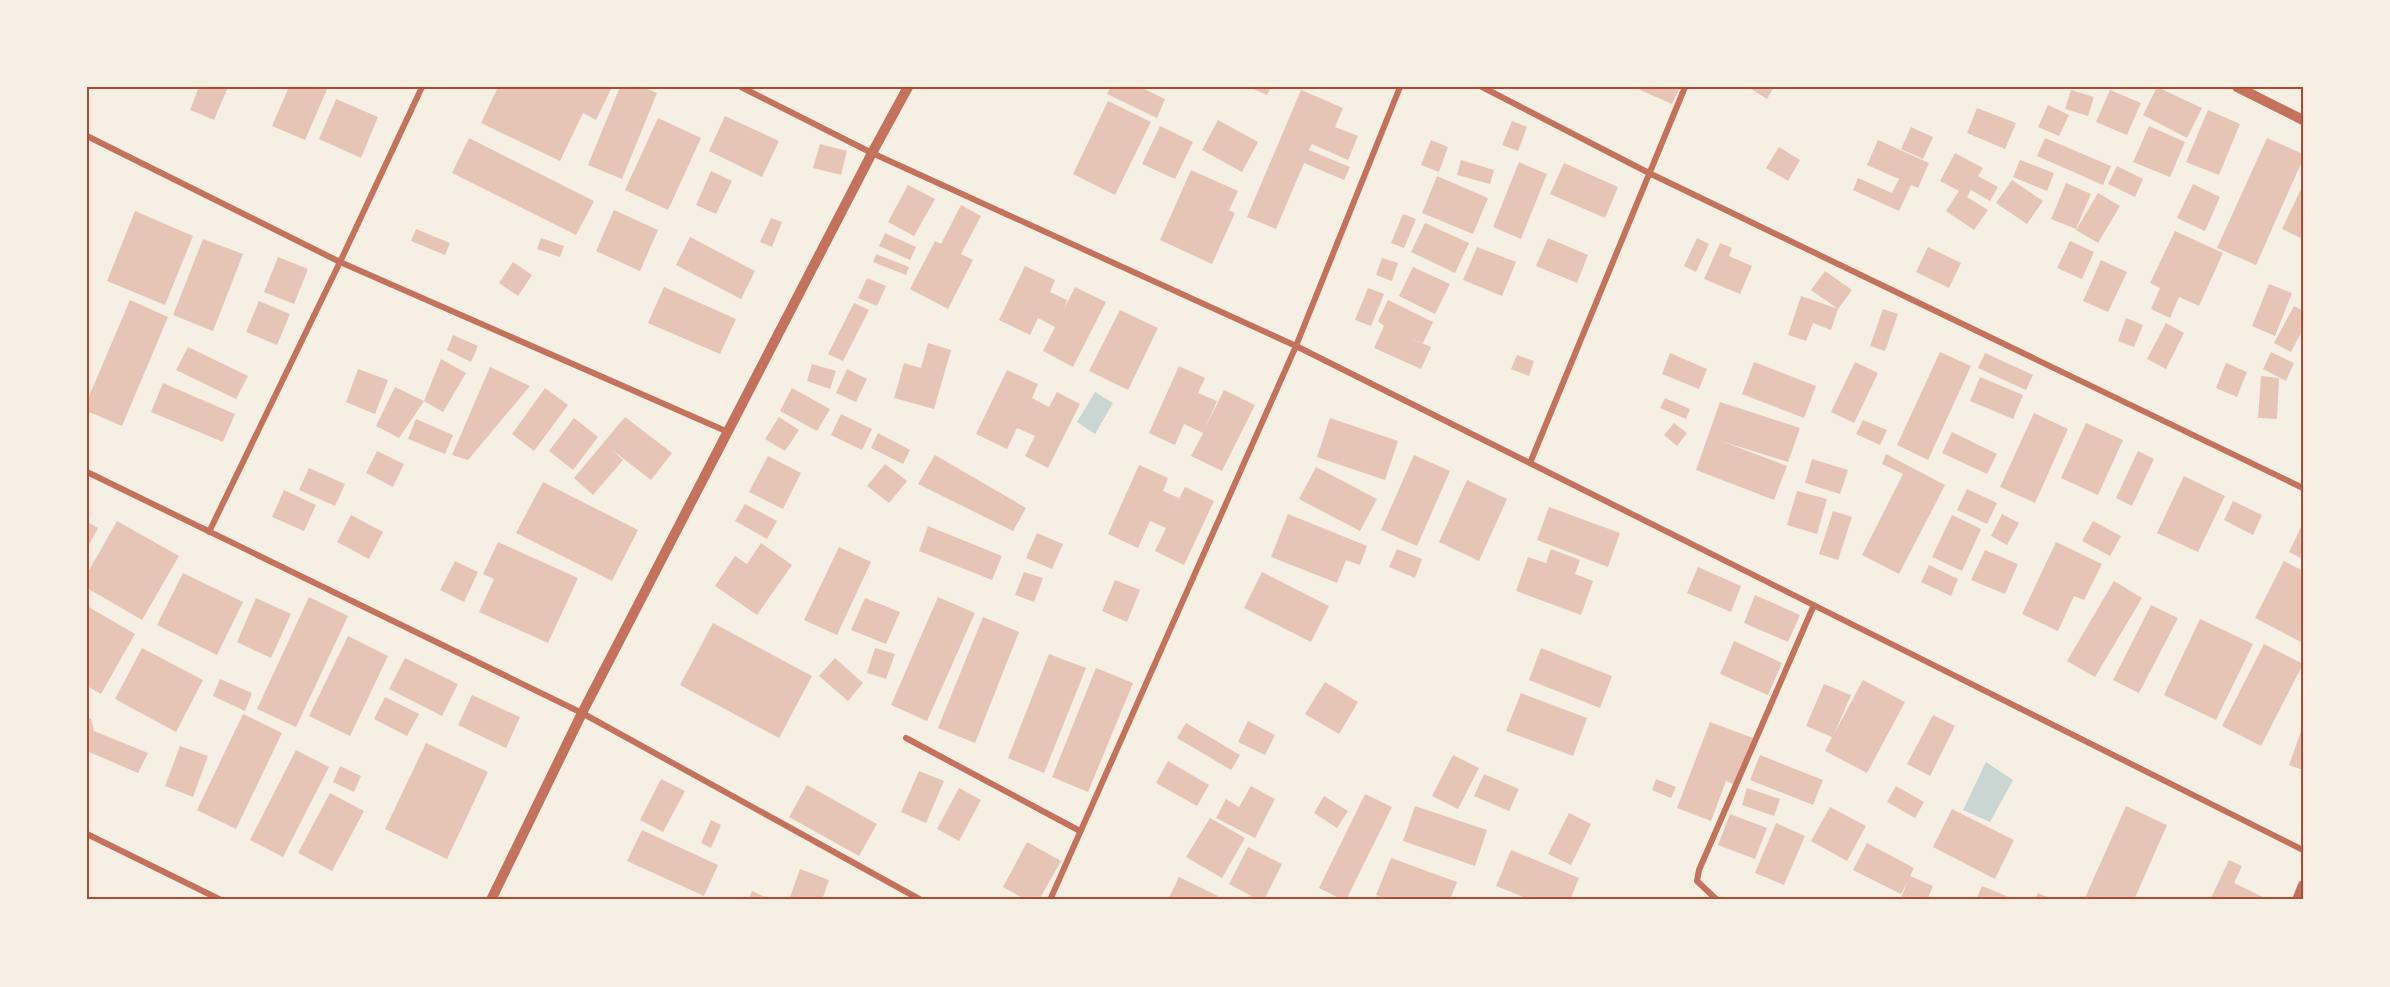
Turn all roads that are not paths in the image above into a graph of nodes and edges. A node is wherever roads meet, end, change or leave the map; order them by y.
1 (422, 87) edge
2 (741, 87) edge
3 (908, 87) edge
4 (1400, 87) edge
5 (1482, 87) edge
6 (1685, 87) edge
7 (2236, 87) edge
8 (2303, 120) edge
9 (87, 136) edge
10 (872, 153) junction
11 (1649, 173) junction
12 (340, 262) junction
13 (1296, 346) junction
14 (728, 432) junction
15 (1530, 463) junction
16 (87, 472) edge
17 (2303, 488) edge
18 (209, 532) junction
19 (1814, 605) junction
20 (582, 712) junction
21 (906, 738) dead end
22 (1080, 831) junction
23 (87, 834) edge
24 (2303, 850) edge
25 (2303, 885) edge
26 (221, 900) edge
27 (491, 900) edge
28 (921, 900) edge
29 (1050, 900) edge
30 (1717, 900) edge
31 (2297, 900) edge

1 - 12 street
2 - 10 street
3 - 10 street
4 - 13 street
5 - 11 street
6 - 11 street
7 - 8 street
9 - 12 street
10 - 13 street
10 - 14 street
11 - 15 street
11 - 17 street
12 - 14 street
12 - 18 street
13 - 15 street
13 - 22 street
14 - 20 street
15 - 19 street
16 - 18 street
18 - 20 street
19 - 24 street
19 - 30 street
20 - 27 street
20 - 28 street
21 - 22 street
22 - 29 street
23 - 26 street
25 - 31 street

